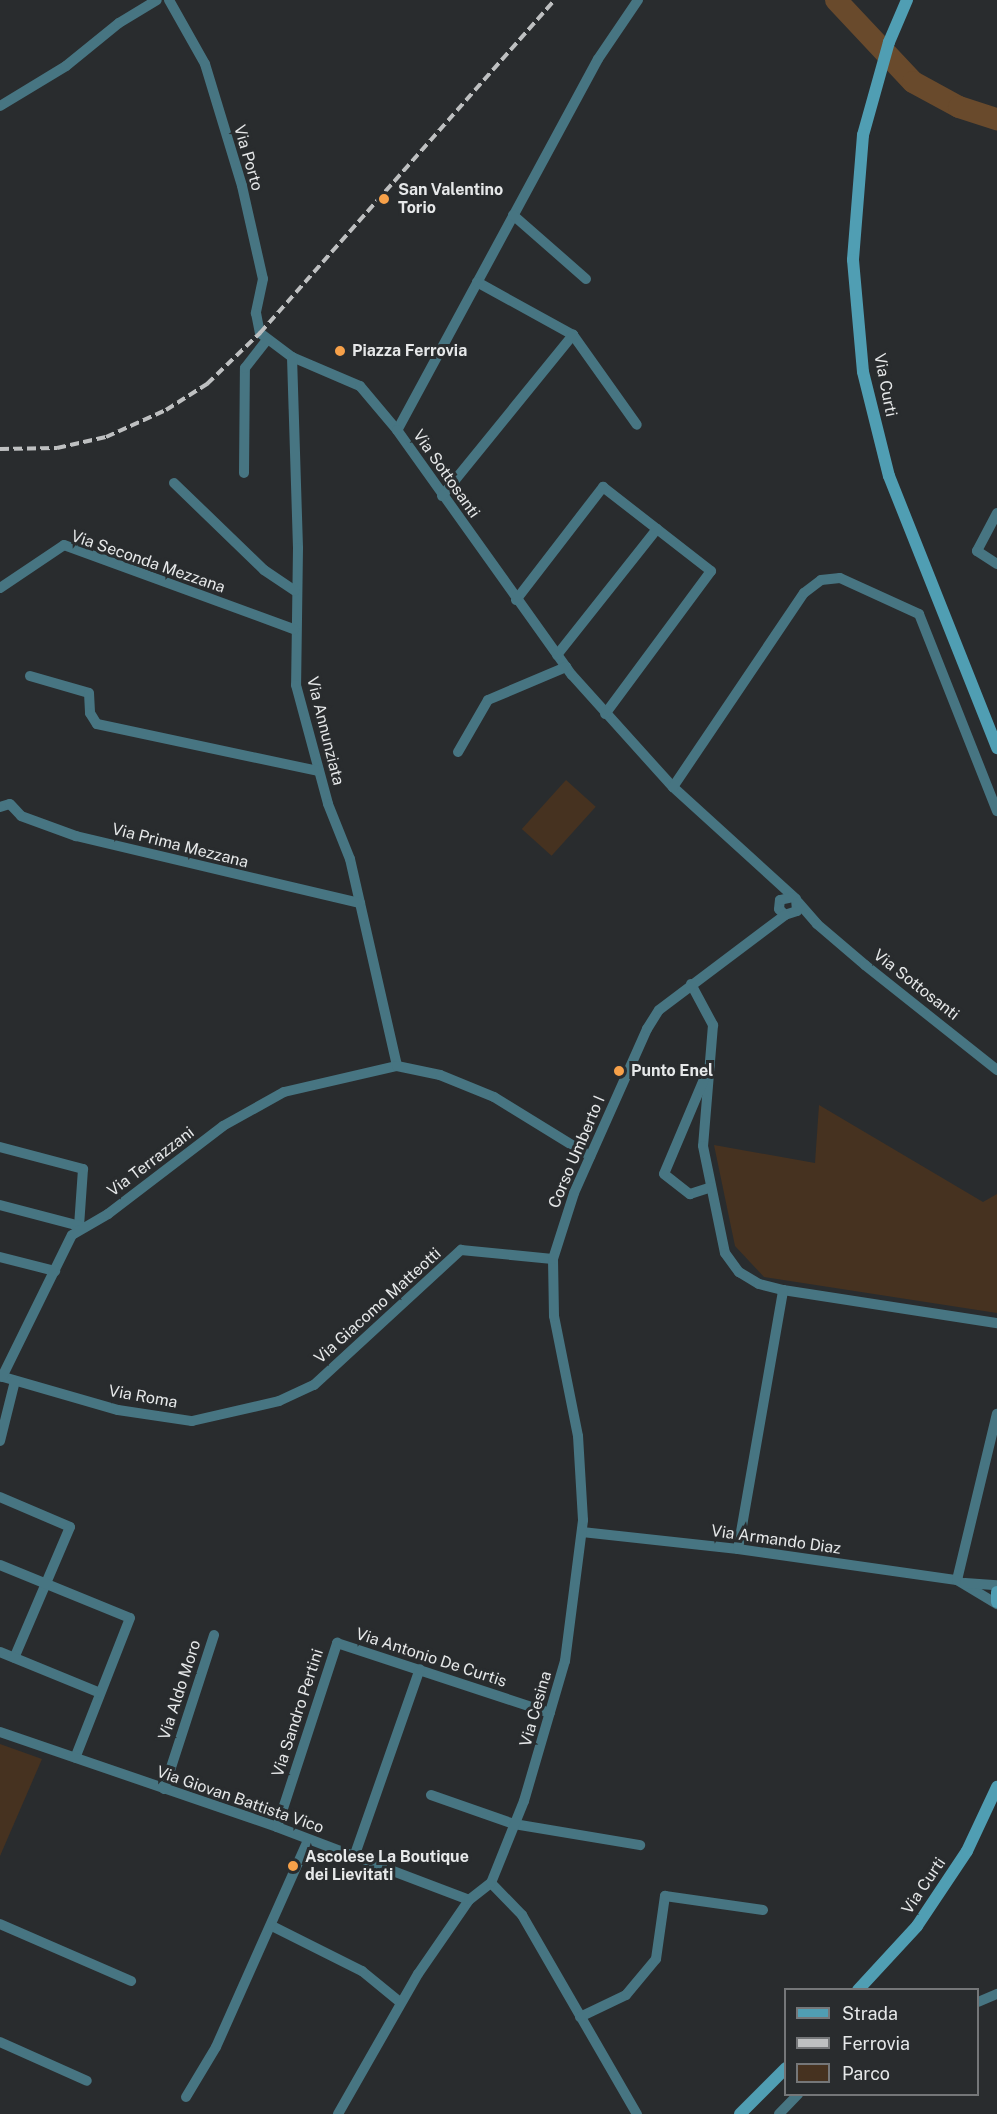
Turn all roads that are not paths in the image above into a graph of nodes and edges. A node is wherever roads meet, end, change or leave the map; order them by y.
1 (158, 0) edge
2 (170, 0) edge
3 (638, 0) edge
4 (907, 0) edge
5 (0, 106) edge
6 (513, 215) junction
7 (586, 279) dead end
8 (477, 282) junction
9 (573, 335) junction
10 (264, 336) junction
11 (292, 357) junction
12 (637, 425) dead end
13 (397, 430) junction
14 (244, 472) dead end
15 (174, 483) dead end
16 (442, 496) junction
17 (997, 513) edge
18 (657, 529) junction
19 (997, 564) edge
20 (0, 588) edge
21 (295, 591) junction
22 (516, 600) junction
23 (294, 629) junction
24 (557, 655) junction
25 (566, 667) junction
26 (30, 676) dead end
27 (605, 714) junction
28 (997, 748) edge
29 (458, 752) dead end
30 (319, 771) junction
31 (673, 787) junction
32 (0, 807) edge
33 (997, 811) edge
34 (772, 877) junction
35 (796, 900) junction
36 (779, 902) junction
37 (360, 903) junction
38 (787, 915) junction
39 (817, 924) junction
40 (758, 934) junction
41 (691, 984) junction
42 (713, 1059) junction
43 (397, 1066) junction
44 (997, 1070) edge
45 (0, 1147) edge
46 (590, 1156) junction
47 (711, 1187) junction
48 (0, 1205) edge
49 (82, 1227) junction
50 (0, 1257) edge
51 (553, 1259) junction
52 (55, 1271) junction
53 (783, 1290) junction
54 (997, 1323) edge
55 (1, 1377) edge
56 (15, 1381) junction
57 (279, 1401) joint
58 (997, 1414) edge
59 (0, 1441) edge
60 (0, 1497) edge
61 (582, 1532) junction
62 (738, 1549) junction
63 (0, 1565) edge
64 (961, 1582) junction
65 (45, 1583) junction
66 (997, 1585) edge
67 (997, 1592) edge
68 (997, 1603) edge
69 (214, 1635) dead end
70 (337, 1642) joint
71 (0, 1652) edge
72 (14, 1658) junction
73 (420, 1669) junction
74 (100, 1693) junction
75 (550, 1713) junction
76 (0, 1732) edge
77 (75, 1758) junction
78 (997, 1787) edge
79 (164, 1789) junction
80 (431, 1795) dead end
81 (514, 1824) junction
82 (277, 1827) junction
83 (309, 1839) junction
84 (640, 1845) dead end
85 (354, 1857) junction
86 (491, 1883) junction
87 (469, 1900) junction
88 (763, 1910) dead end
89 (0, 1924) edge
90 (272, 1926) junction
91 (131, 1981) dead end
92 (859, 1988) edge
93 (997, 1994) edge
94 (979, 2002) edge
95 (401, 2003) junction
96 (580, 2017) junction
97 (0, 2042) edge
98 (784, 2070) edge
99 (87, 2081) dead end
100 (796, 2096) edge
101 (186, 2097) dead end
102 (338, 2114) edge
103 (637, 2114) edge
104 (740, 2114) edge
105 (779, 2114) edge

1 - 5 street
2 - 10 street, Via Porto
3 - 6 street, Via Sottosanti
4 - 28 main road, Via Curti
6 - 7 street
6 - 8 street, Via Sottosanti
8 - 9 street
8 - 13 street, Via Sottosanti
9 - 12 street
9 - 16 street
10 - 11 street
10 - 14 street
11 - 13 street
11 - 21 street, Via Annunziata
13 - 16 street, Via Sottosanti
15 - 21 street
16 - 22 street, Via Sottosanti
17 - 19 street
18 - 22 street
18 - 24 street
18 - 27 street
20 - 23 street, Via Seconda Mezzana
21 - 23 street, Via Annunziata
22 - 24 street, Via Sottosanti
23 - 30 street, Via Annunziata
24 - 25 street, Via Sottosanti
25 - 27 street, Via Sottosanti
25 - 29 street
26 - 30 street
27 - 31 street, Via Sottosanti
30 - 37 street, Via Annunziata
31 - 33 street
31 - 34 street, Via Sottosanti
32 - 37 street, Via Prima Mezzana
34 - 35 street, Via Sottosanti
34 - 36 street, Via Sottosanti
35 - 36 street
35 - 38 street
35 - 39 street, Via Sottosanti
36 - 38 street, Via Sottosanti
36 - 40 street, Corso Umberto I
37 - 43 street, Via Annunziata
38 - 39 street, Via Sottosanti
38 - 40 street, Corso Umberto I
39 - 44 street, Via Sottosanti
40 - 41 street, Corso Umberto I
41 - 42 street
41 - 46 street, Corso Umberto I
42 - 47 street
42 - 47 street
43 - 46 street
43 - 49 street, Via Terrazzani
45 - 49 street
46 - 51 street, Corso Umberto I
47 - 53 street
48 - 49 street
49 - 52 street, Via Terrazzani
50 - 52 street
51 - 57 street, Via Giacomo Matteotti
51 - 61 street, Via Cesina
52 - 55 street, Via Terrazzani
53 - 54 street
53 - 62 street
55 - 56 street, Via Roma
56 - 57 street, Via Roma
56 - 59 street
58 - 64 street
60 - 65 street
61 - 62 street, Via Armando Diaz
61 - 75 street, Via Cesina
62 - 64 street, Via Armando Diaz
63 - 65 street
64 - 66 street, Via Armando Diaz
64 - 68 street, Via Armando Diaz
65 - 72 street
65 - 74 street
67 - 68 main road
69 - 79 street, Via Aldo Moro
70 - 73 street, Via Antonio De Curtis
70 - 82 street, Via Sandro Pertini
71 - 72 street
72 - 74 street
73 - 75 street, Via Antonio De Curtis
73 - 85 street
74 - 77 street
75 - 81 street, Via Cesina
76 - 77 street, Via Giovan Battista Vico
77 - 79 street, Via Giovan Battista Vico
78 - 92 main road, Via Curti
79 - 82 street, Via Giovan Battista Vico
80 - 81 street
81 - 84 street
81 - 86 street, Via Cesina
82 - 83 street, Via Giovan Battista Vico
83 - 85 street, Via Giovan Battista Vico
83 - 90 street
85 - 87 street, Via Giovan Battista Vico
86 - 87 street
86 - 96 street
87 - 95 street
88 - 96 street
89 - 91 street
90 - 95 street
90 - 101 street
93 - 94 street
95 - 102 street
96 - 103 street
97 - 99 street
98 - 104 main road
100 - 105 street

